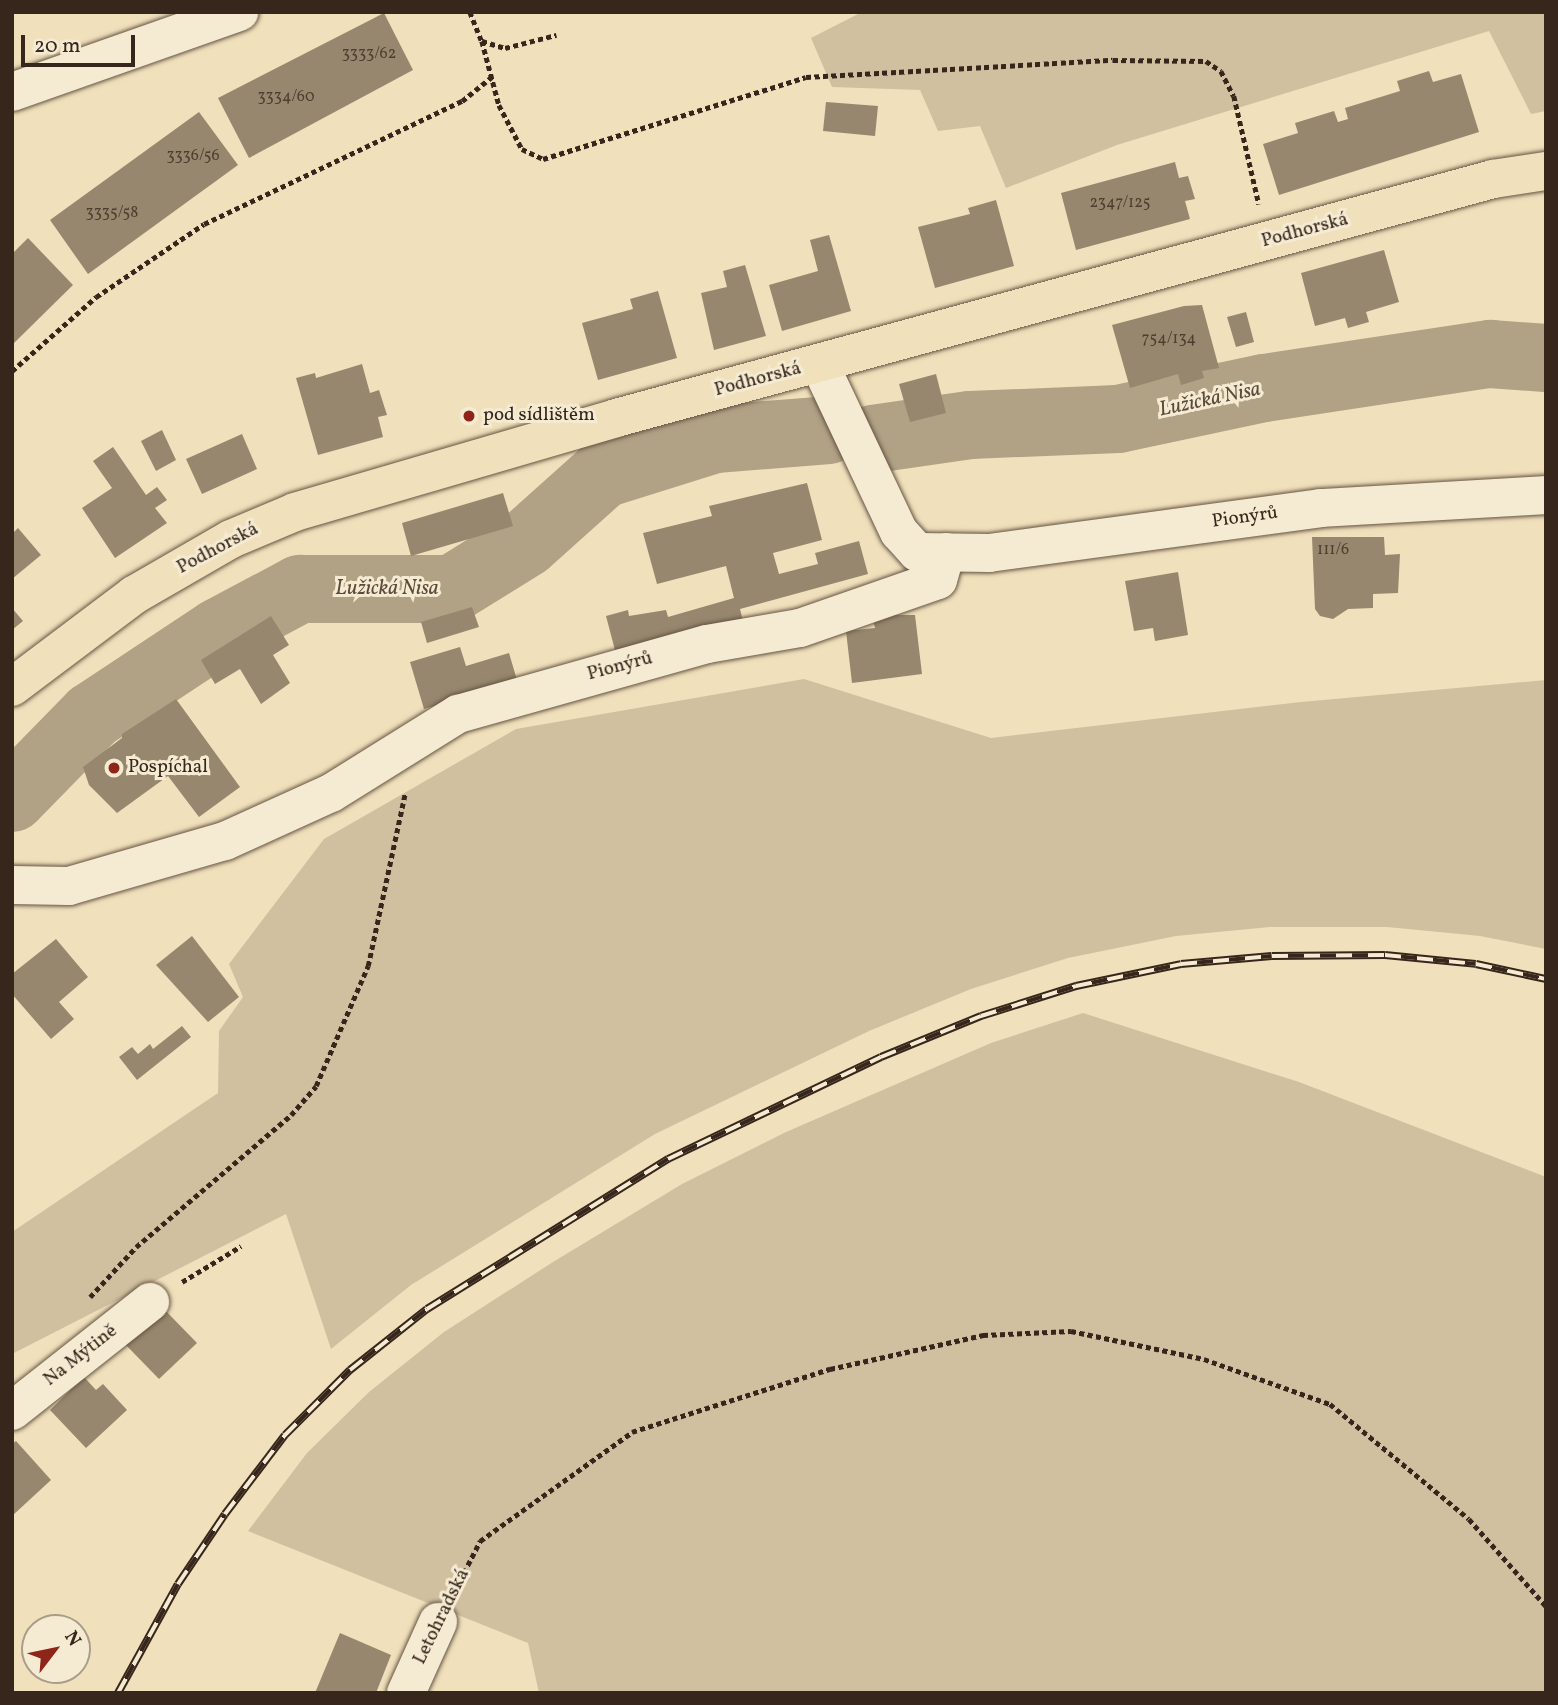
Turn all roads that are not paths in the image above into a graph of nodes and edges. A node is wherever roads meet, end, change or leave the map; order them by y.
1 (239, 12) edge
2 (12, 93) edge
3 (1546, 171) edge
4 (818, 363) junction
5 (1546, 495) edge
6 (946, 552) junction
7 (12, 687) edge
8 (12, 884) edge
9 (150, 1301) road end
10 (12, 1411) edge
11 (438, 1622) road end
12 (406, 1693) edge

1 - 2 street
3 - 4 main road, Podhorská
4 - 6 street, Pionýrů
4 - 7 main road, Podhorská
5 - 6 street, Pionýrů
6 - 8 street, Pionýrů
9 - 10 street, Na Mýtině
11 - 12 street, Letohradská

